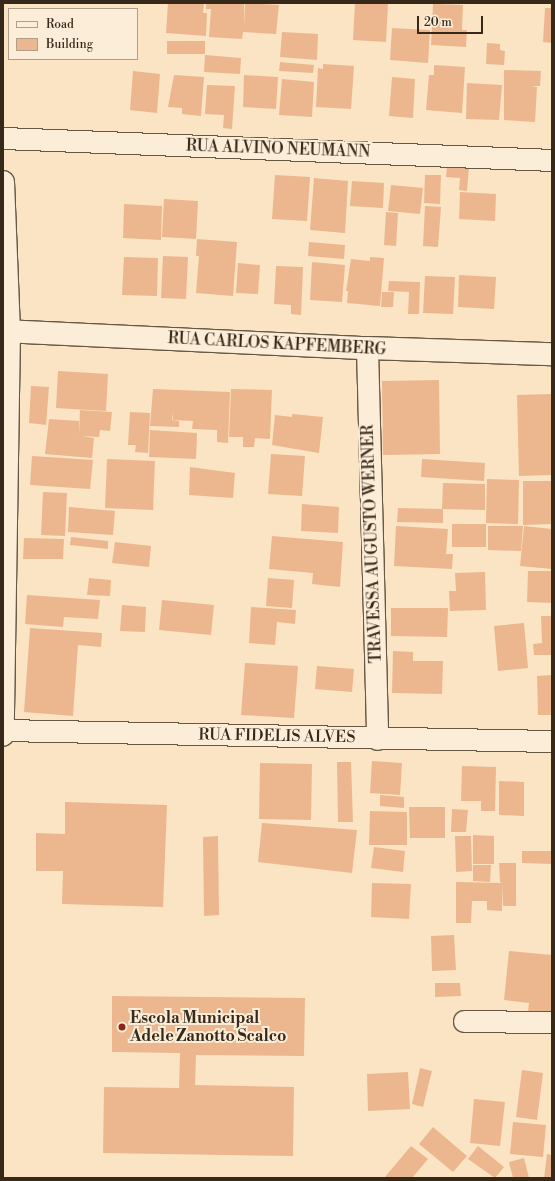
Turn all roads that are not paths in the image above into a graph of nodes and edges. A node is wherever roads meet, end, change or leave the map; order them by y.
1 (3, 138) edge
2 (552, 160) edge
3 (3, 182) edge
4 (6, 331) edge
5 (366, 348) junction
6 (552, 354) edge
7 (4, 525) edge
8 (3, 697) edge
9 (3, 730) edge
10 (3, 735) edge
11 (377, 739) junction
12 (552, 741) edge
13 (464, 1021) dead end
14 (552, 1022) edge

1 - 2 street, RUA ALVINO NEUMANN
3 - 4 street
4 - 5 street, RUA CARLOS KAPFEMBERG
4 - 7 street
5 - 6 street, RUA CARLOS KAPFEMBERG
5 - 11 street, TRAVESSA AUGUSTO WERNER
7 - 8 street
8 - 9 street
9 - 10 street
9 - 11 street, RUA FIDELIS ALVES
11 - 12 street, RUA FIDELIS ALVES
13 - 14 street

